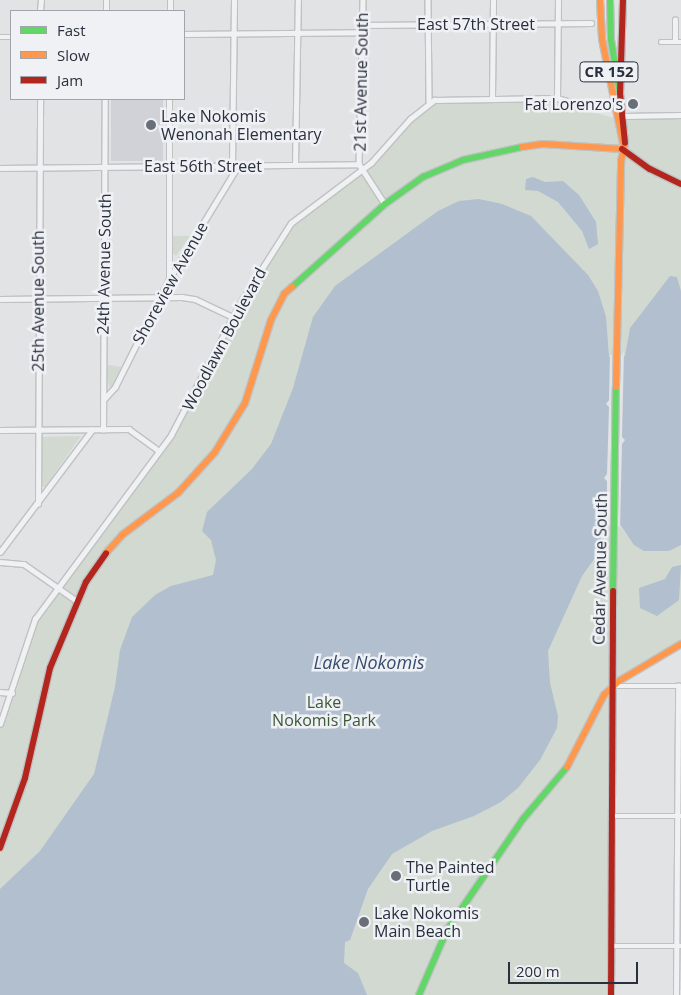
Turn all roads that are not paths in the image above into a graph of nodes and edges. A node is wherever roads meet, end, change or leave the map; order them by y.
1 (234, 0) edge
2 (298, 0) edge
3 (363, 0) edge
4 (428, 0) edge
5 (493, 0) edge
6 (558, 0) edge
7 (600, 0) edge
8 (610, 0) edge
9 (623, 0) edge
10 (675, 20) dead end
11 (558, 23) junction
12 (591, 23) dead end
13 (428, 24) junction
14 (493, 24) junction
15 (362, 25) junction
16 (362, 32) junction
17 (298, 33) junction
18 (185, 34) edge
19 (234, 34) junction
20 (661, 42) dead end
21 (675, 42) junction
22 (681, 42) edge
23 (620, 93) junction
24 (492, 98) junction
25 (557, 98) junction
26 (40, 100) edge
27 (105, 100) edge
28 (169, 100) edge
29 (429, 102) junction
30 (588, 107) dead end
31 (681, 115) edge
32 (624, 116) junction
33 (622, 146) junction
34 (232, 165) junction
35 (295, 165) junction
36 (169, 166) junction
37 (104, 167) junction
38 (360, 167) junction
39 (0, 168) edge
40 (39, 168) junction
41 (681, 184) edge
42 (385, 204) junction
43 (168, 280) junction
44 (38, 298) junction
45 (103, 298) junction
46 (160, 298) junction
47 (0, 299) edge
48 (233, 317) junction
49 (103, 400) junction
50 (0, 430) edge
51 (37, 430) junction
52 (92, 430) junction
53 (103, 430) junction
54 (159, 451) junction
55 (38, 504) junction
56 (0, 552) edge
57 (0, 562) edge
58 (58, 588) junction
59 (77, 601) junction
60 (681, 644) edge
61 (612, 686) junction
62 (680, 686) edge
63 (0, 692) edge
64 (12, 693) junction
65 (0, 724) edge
66 (612, 816) junction
67 (679, 816) edge
68 (0, 848) edge
69 (611, 946) junction
70 (679, 946) edge
71 (419, 995) edge
72 (611, 995) edge
73 (676, 995) edge

1 - 19 street, Shoreview Avenue
2 - 17 street
3 - 15 street, 21st Avenue South
4 - 13 street
5 - 14 street
6 - 11 street
7 - 33 main road, Cedar Avenue South / CR 152
8 - 23 main road, Cedar Avenue South / CR 152
9 - 23 main road
10 - 21 street
11 - 12 street, East 57th Street
11 - 14 street, East 57th Street
11 - 25 street
13 - 14 street, East 57th Street
13 - 15 street, East 57th Street
13 - 29 street
14 - 24 street
15 - 16 street, 21st Avenue South
16 - 17 street
16 - 38 street, 21st Avenue South
17 - 19 street
17 - 35 street
18 - 19 street
19 - 34 street, Shoreview Avenue
20 - 21 street
21 - 22 street
23 - 32 main road, Cedar Avenue South / CR 152
24 - 25 street
24 - 29 street
25 - 30 street
26 - 40 street, 25th Avenue South
27 - 37 street, 24th Avenue South
28 - 36 street
29 - 38 street, Woodlawn Boulevard
31 - 32 street
32 - 33 main road, Cedar Avenue South / CR 152
33 - 41 main road
33 - 42 main road
33 - 61 main road, Cedar Avenue South / CR 152
34 - 35 street, East 56th Street
34 - 36 street, East 56th Street
34 - 43 street, Shoreview Avenue
35 - 38 street, East 56th Street
36 - 37 street, East 56th Street
36 - 43 street
37 - 40 street, East 56th Street
37 - 45 street, 24th Avenue South
38 - 42 street
38 - 48 street, Woodlawn Boulevard
39 - 40 street, East 56th Street
40 - 44 street, 25th Avenue South
42 - 59 main road
43 - 46 street, Shoreview Avenue
44 - 45 street
44 - 47 street
44 - 51 street, 25th Avenue South
45 - 46 street
45 - 49 street, 24th Avenue South
46 - 48 street
46 - 49 street, Shoreview Avenue
48 - 54 street, Woodlawn Boulevard
49 - 53 street, 24th Avenue South
50 - 51 street
51 - 52 street
51 - 55 street, 25th Avenue South
52 - 53 street
52 - 55 street
53 - 54 street
54 - 58 street, Woodlawn Boulevard
55 - 56 street
57 - 58 street
58 - 59 street
58 - 64 street, Woodlawn Boulevard
59 - 68 main road
60 - 61 main road
61 - 62 street
61 - 66 main road, Cedar Avenue South / CR 152
61 - 71 main road
62 - 67 street
63 - 64 street
64 - 65 street, Woodlawn Boulevard
66 - 67 street
66 - 69 main road, Cedar Avenue South / CR 152
67 - 70 street
69 - 70 street
69 - 72 main road, Cedar Avenue South / CR 152
70 - 73 street

